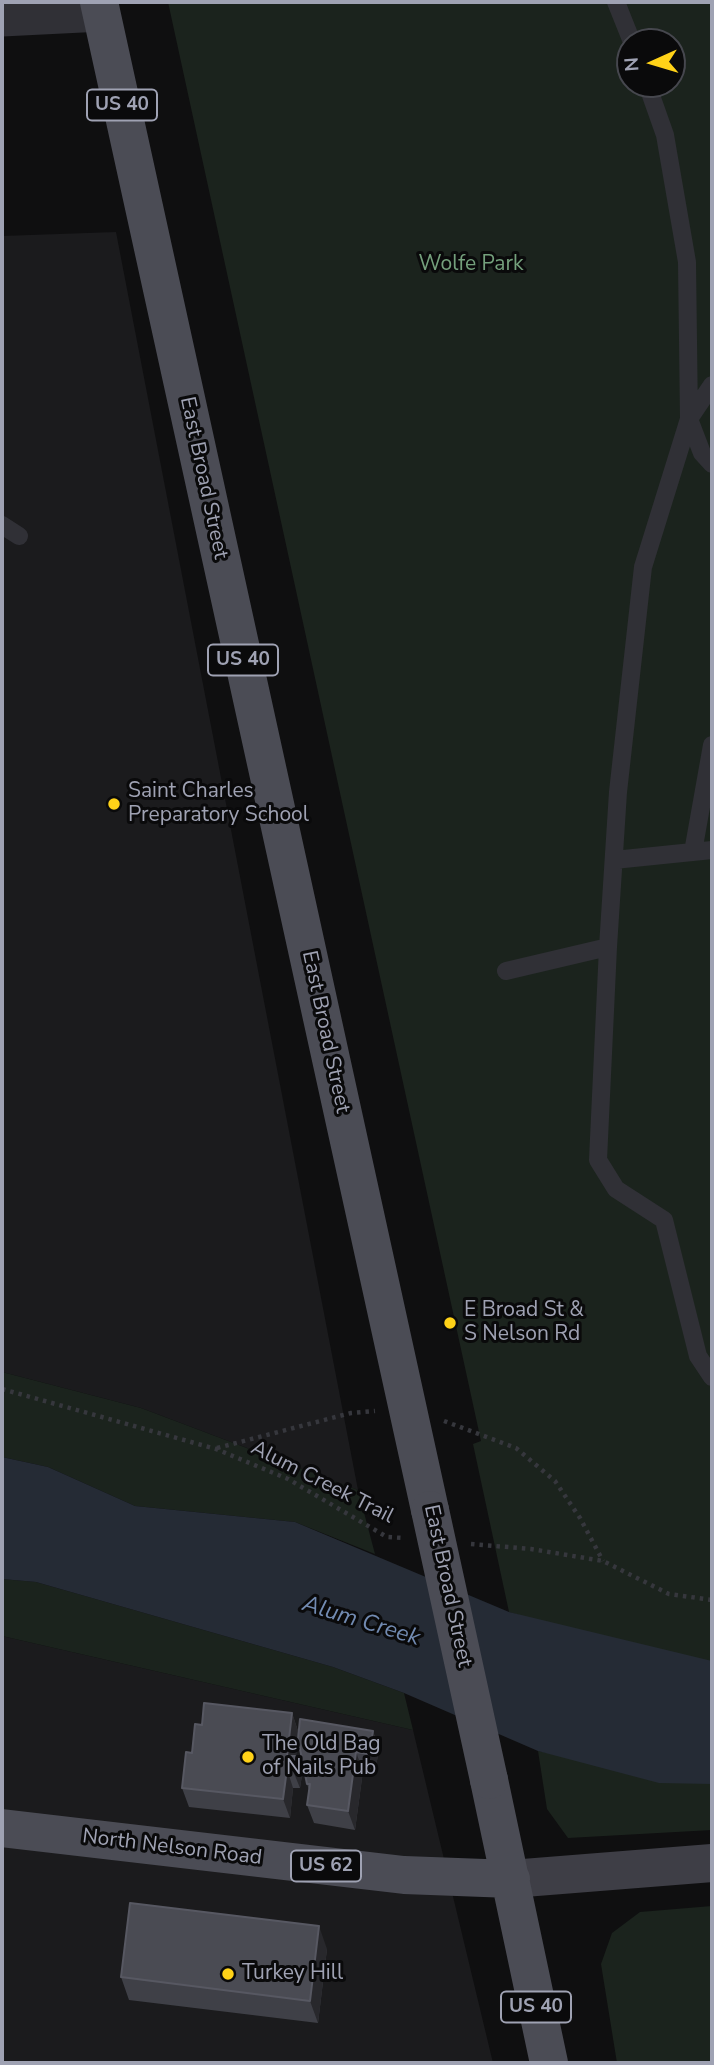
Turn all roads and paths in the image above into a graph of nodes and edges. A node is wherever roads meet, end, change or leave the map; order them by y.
1 (616, 2) edge
2 (100, 8) edge
3 (2, 19) edge
4 (626, 28) edge
5 (652, 98) edge
6 (712, 385) edge
7 (689, 419) junction
8 (712, 464) edge
9 (2, 525) edge
10 (19, 536) dead end
11 (712, 745) edge
12 (712, 850) edge
13 (693, 852) junction
14 (614, 860) junction
15 (608, 947) junction
16 (506, 971) dead end
17 (712, 1377) edge
18 (2, 1389) edge
19 (422, 1524) junction
20 (466, 1543) dead end
21 (712, 1600) edge
22 (2, 1828) edge
23 (712, 1864) edge
24 (511, 1879) junction
25 (549, 2063) edge

1 - 4 lane
2 - 3 street
2 - 19 main road, East Broad Street / US 40
5 - 7 lane
6 - 7 lane
7 - 8 lane
7 - 14 lane
9 - 10 lane
11 - 13 lane
12 - 13 lane
13 - 14 lane
14 - 15 lane
15 - 16 lane
15 - 17 lane
18 - 19 path, Alum Creek Trail
19 - 24 main road, East Broad Street / US 40, bridge
20 - 21 path
22 - 24 main road, North Nelson Road / US 62
23 - 24 main road
24 - 25 main road, East Broad Street / US 40

